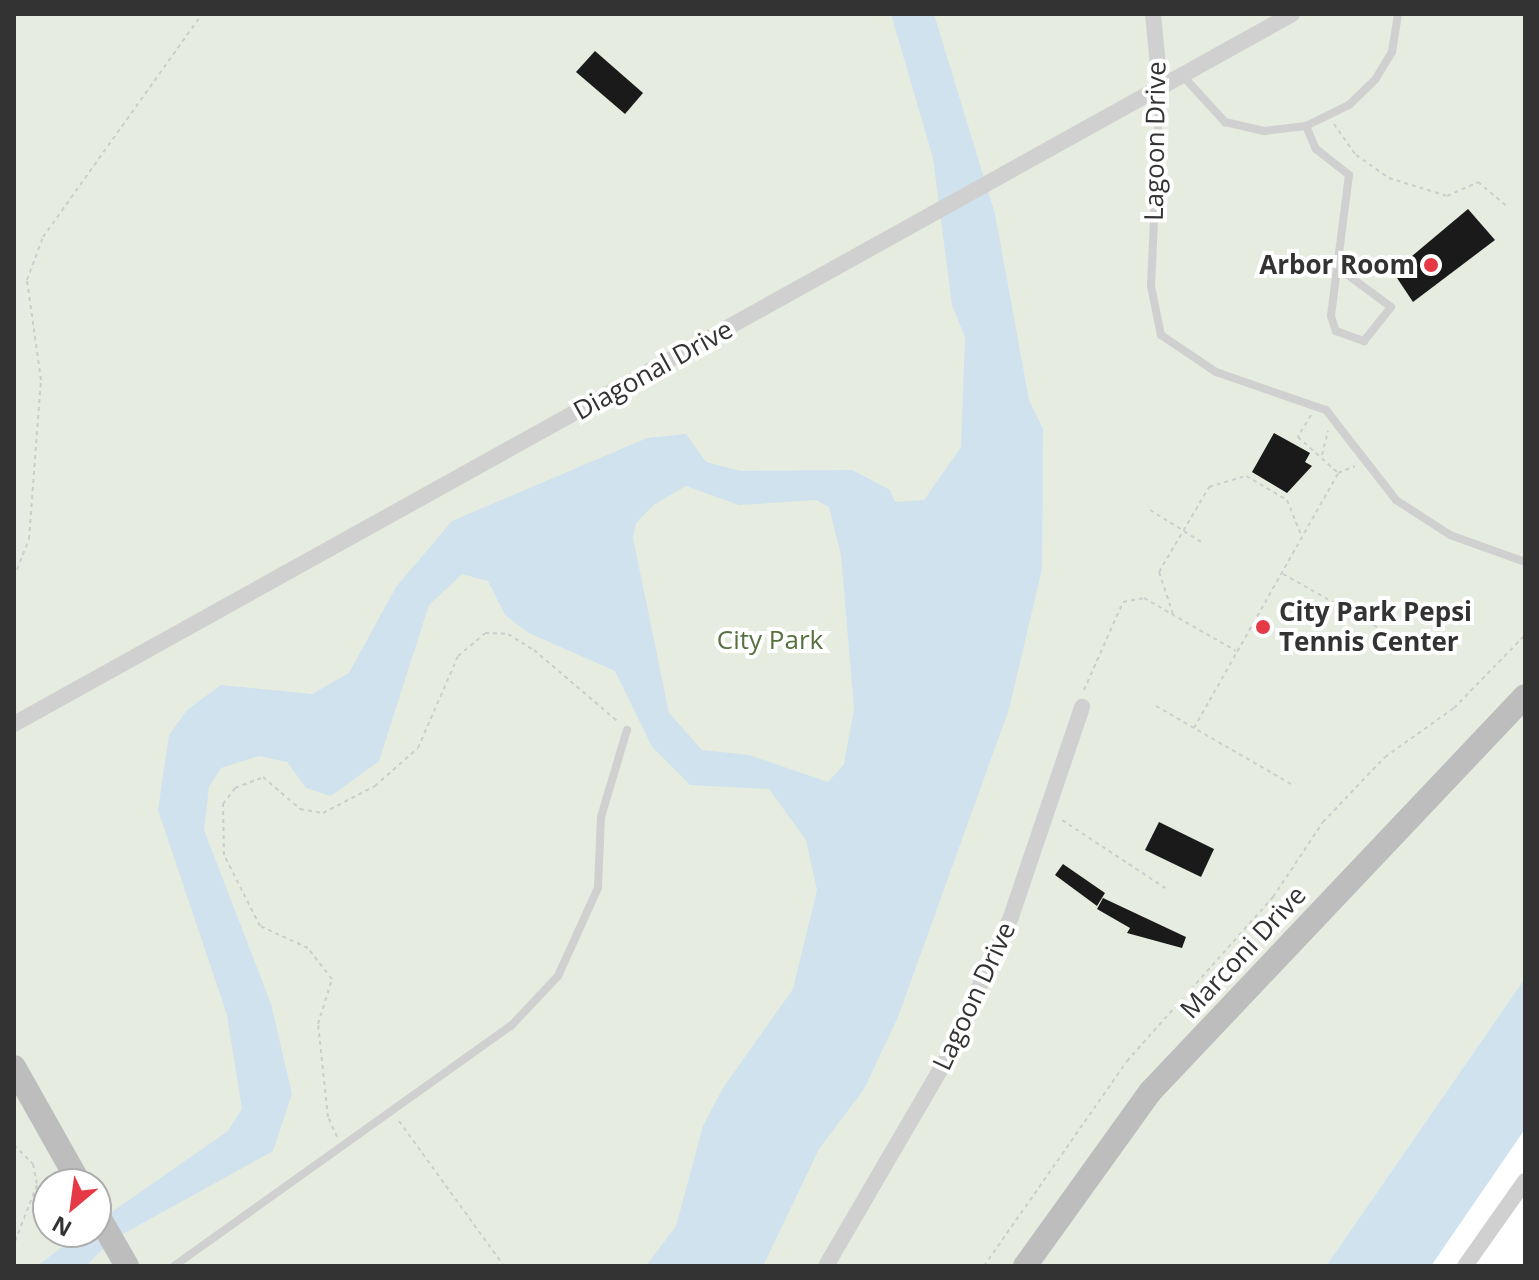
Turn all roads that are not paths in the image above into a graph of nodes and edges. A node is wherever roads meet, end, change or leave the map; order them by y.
1 (1153, 14) edge
2 (1292, 14) edge
3 (1398, 14) edge
4 (1182, 75) junction
5 (1160, 87) junction
6 (1306, 126) junction
7 (1337, 267) junction
8 (1525, 562) edge
9 (1525, 696) edge
10 (1082, 707) road end
11 (14, 724) edge
12 (627, 730) road end
13 (14, 1067) edge
14 (71, 1168) edge
15 (1525, 1181) edge
16 (112, 1240) edge
17 (122, 1258) edge
18 (174, 1266) edge
19 (826, 1266) edge
20 (1025, 1266) edge
21 (1465, 1266) edge

1 - 5 street, Lagoon Drive
2 - 4 street, Diagonal Drive
3 - 6 lane
4 - 5 street, Diagonal Drive
4 - 6 lane
5 - 8 lane, Lagoon Drive
5 - 11 street, Diagonal Drive
6 - 7 lane
7 - 7 lane
9 - 20 street, Marconi Drive
10 - 19 street, Lagoon Drive
12 - 18 lane
13 - 14 street
15 - 21 street
16 - 17 street

